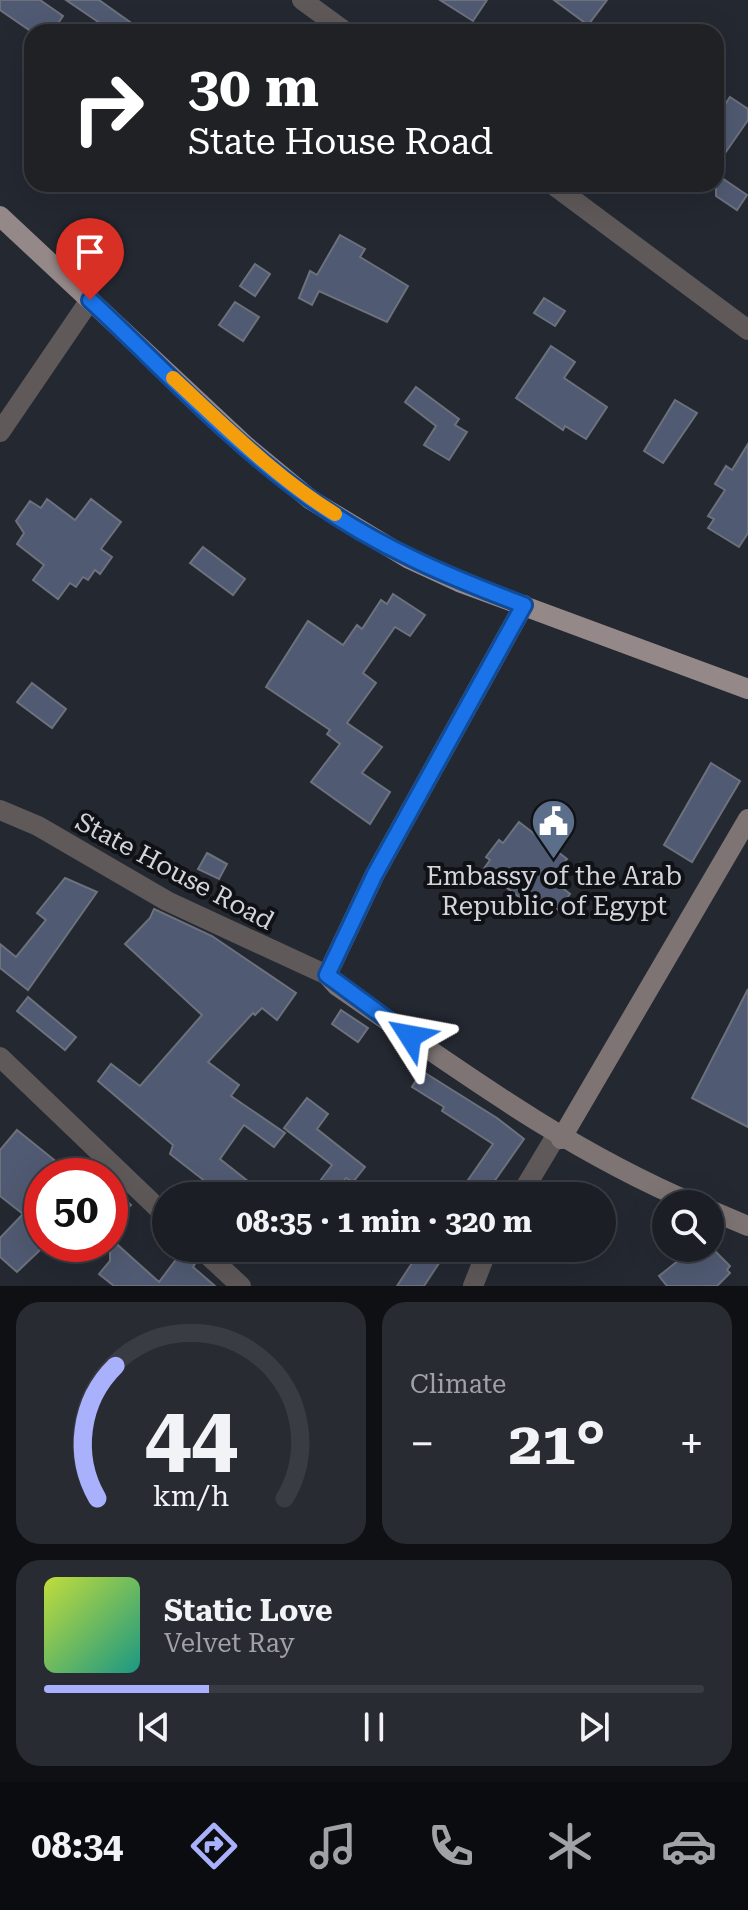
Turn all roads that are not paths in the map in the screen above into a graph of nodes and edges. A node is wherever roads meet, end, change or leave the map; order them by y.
1 (302, 0) edge
2 (335, 24) edge
3 (563, 192) edge
4 (0, 216) edge
5 (90, 300) junction
6 (748, 330) edge
7 (0, 432) edge
8 (524, 605) junction
9 (748, 689) edge
10 (0, 810) edge
11 (748, 819) edge
12 (327, 975) junction
13 (0, 1057) edge
14 (559, 1137) junction
15 (529, 1182) edge
16 (664, 1190) edge
17 (152, 1203) edge
18 (724, 1216) edge
19 (748, 1226) edge
20 (215, 1262) edge
21 (482, 1262) edge
22 (241, 1286) edge
23 (473, 1286) edge

1 - 2 street
3 - 6 street
4 - 5 main road
5 - 7 street
5 - 8 main road
8 - 9 main road
8 - 12 main road
10 - 12 street, State House Road
11 - 14 main road
12 - 14 main road, State House Road
13 - 17 street
14 - 15 street
14 - 16 main road, State House Road
18 - 19 main road
20 - 22 street
21 - 23 street

